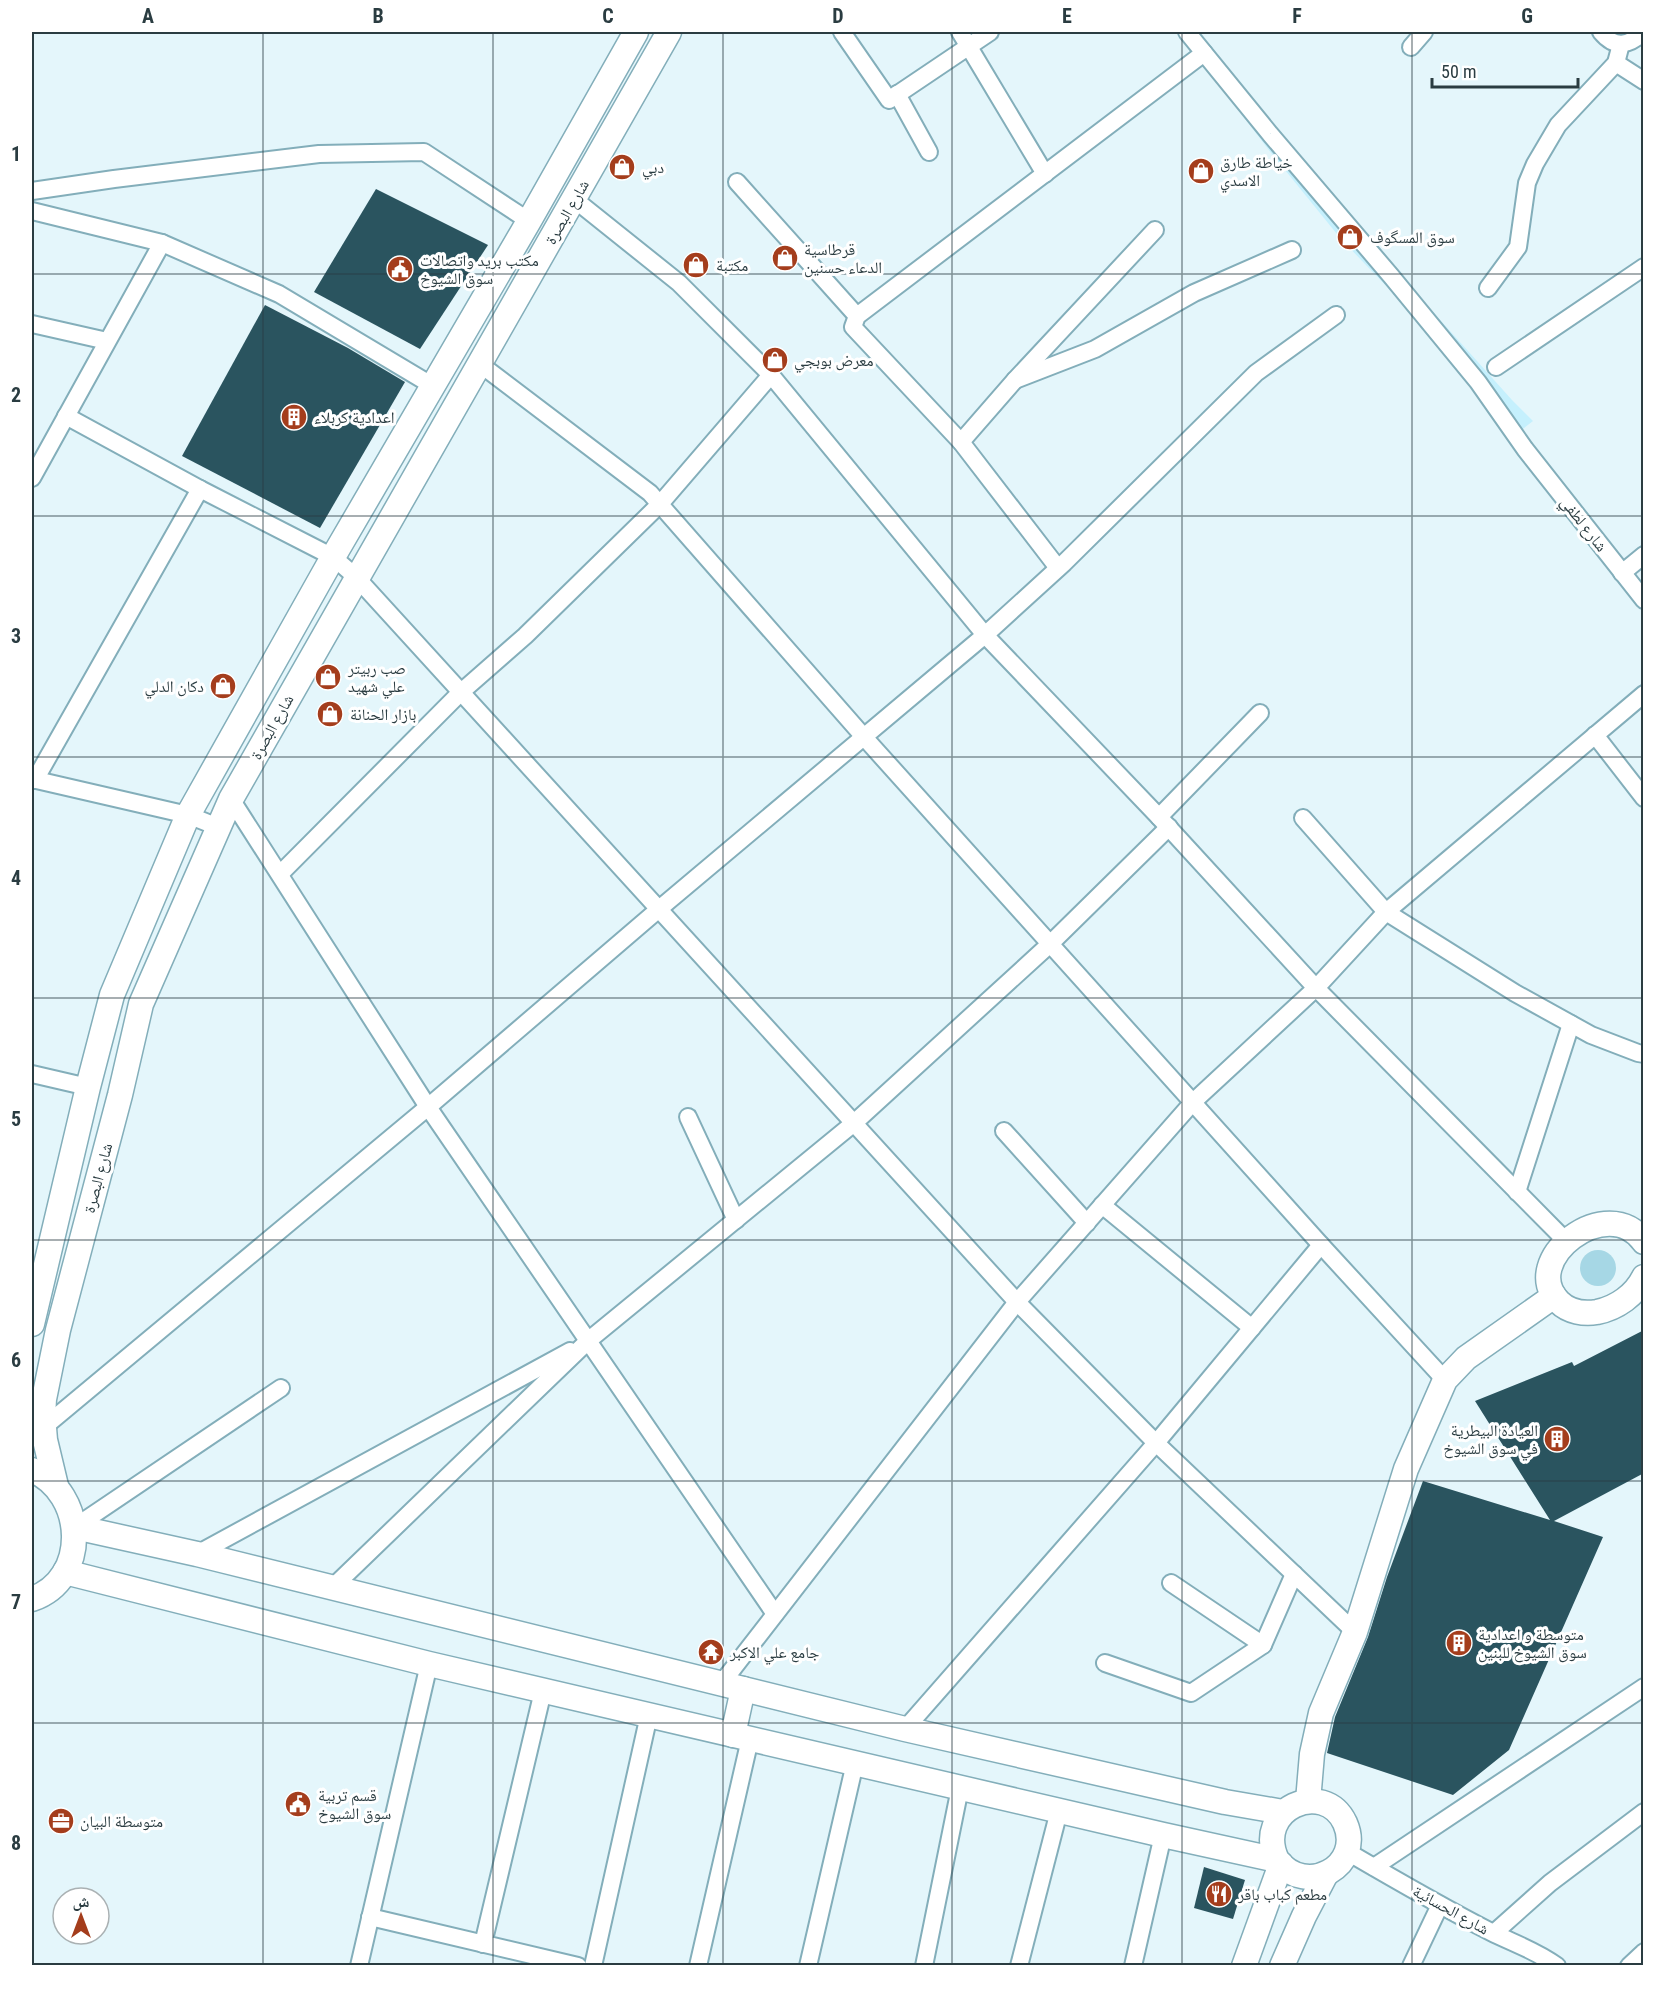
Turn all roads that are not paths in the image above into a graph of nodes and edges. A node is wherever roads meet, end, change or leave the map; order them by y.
1 (636, 32) edge
2 (669, 32) edge
3 (842, 32) edge
4 (990, 32) edge
5 (1186, 32) edge
6 (1424, 32) edge
7 (1601, 32) edge
8 (1644, 32) edge
9 (964, 39) edge
10 (1621, 44) junction
11 (1411, 47) dead end
12 (1204, 53) junction
13 (1616, 63) junction
14 (1644, 81) edge
15 (897, 94) junction
16 (929, 152) dead end
17 (1045, 174) junction
18 (737, 182) dead end
19 (32, 191) edge
20 (574, 199) junction
21 (32, 211) edge
22 (529, 221) junction
23 (1155, 230) dead end
24 (162, 243) junction
25 (1292, 250) dead end
26 (1644, 267) edge
27 (1488, 288) dead end
28 (1336, 315) dead end
29 (857, 316) junction
30 (32, 324) edge
31 (107, 341) junction
32 (480, 364) junction
33 (1496, 367) dead end
34 (771, 375) junction
35 (1015, 380) junction
36 (434, 386) junction
37 (66, 416) junction
38 (961, 442) junction
39 (34, 470) edge
40 (200, 489) junction
41 (660, 504) junction
42 (1644, 555) edge
43 (333, 557) junction
44 (1058, 568) junction
45 (1622, 573) junction
46 (356, 578) junction
47 (1644, 600) edge
48 (985, 635) junction
49 (460, 693) junction
50 (1644, 694) edge
51 (1260, 713) dead end
52 (1595, 735) junction
53 (864, 737) junction
54 (33, 780) edge
55 (1644, 798) edge
56 (231, 799) junction
57 (188, 815) junction
58 (1303, 818) dead end
59 (1164, 822) junction
60 (218, 827) junction
61 (280, 874) junction
62 (659, 909) junction
63 (1386, 912) junction
64 (1050, 944) junction
65 (1316, 988) junction
66 (1571, 1024) junction
67 (1644, 1054) edge
68 (32, 1074) edge
69 (88, 1087) junction
70 (1193, 1102) junction
71 (428, 1107) junction
72 (688, 1117) dead end
73 (854, 1123) junction
74 (1004, 1131) dead end
75 (1517, 1192) junction
76 (1102, 1205) junction
77 (736, 1220) junction
78 (1087, 1222) junction
79 (1566, 1241) junction
80 (1643, 1241) edge
81 (1321, 1245) junction
82 (1644, 1277) edge
83 (1554, 1296) junction
84 (1017, 1302) junction
85 (32, 1324) edge
86 (1252, 1328) junction
87 (589, 1340) junction
88 (1445, 1380) junction
89 (281, 1388) dead end
90 (38, 1428) edge
91 (1156, 1443) junction
92 (32, 1470) edge
93 (56, 1486) junction
94 (75, 1527) junction
95 (197, 1554) junction
96 (65, 1572) junction
97 (1294, 1574) junction
98 (1171, 1583) dead end
99 (333, 1587) junction
100 (32, 1599) edge
101 (775, 1614) junction
102 (1355, 1632) junction
103 (1263, 1646) junction
104 (1105, 1663) dead end
105 (429, 1664) junction
106 (1644, 1686) edge
107 (732, 1687) junction
108 (543, 1691) junction
109 (649, 1715) junction
110 (905, 1729) junction
111 (741, 1737) junction
112 (855, 1763) junction
113 (960, 1788) junction
114 (1308, 1801) junction
115 (1059, 1811) junction
116 (1283, 1812) junction
117 (1644, 1812) edge
118 (1163, 1835) junction
119 (1346, 1851) junction
120 (1279, 1862) junction
121 (1374, 1867) junction
122 (1326, 1874) junction
123 (1440, 1905) junction
124 (370, 1917) junction
125 (1494, 1933) junction
126 (483, 1944) junction
127 (1644, 1952) edge
128 (359, 1965) edge
129 (579, 1965) edge
130 (593, 1965) edge
131 (698, 1965) edge
132 (808, 1965) edge
133 (924, 1965) edge
134 (1019, 1965) edge
135 (1133, 1965) edge
136 (1244, 1965) edge
137 (1282, 1965) edge
138 (1411, 1965) edge
139 (1557, 1965) edge
140 (1629, 1965) edge

1 - 22 street, شارع البصرة
2 - 20 street, شارع البصرة
3 - 15 street
4 - 9 street
5 - 12 street, شارع لطفي
6 - 11 street
7 - 10 street
8 - 10 street
9 - 15 street
9 - 17 street
10 - 13 street
12 - 17 street
12 - 45 street, شارع لطفي
13 - 14 street
13 - 27 street
15 - 16 street
17 - 29 street
18 - 29 street
19 - 22 street
20 - 32 street, شارع البصرة
20 - 34 street
21 - 24 street
22 - 36 street, شارع البصرة
23 - 35 street
24 - 31 street
24 - 36 street
25 - 35 street
26 - 33 street
28 - 44 street
29 - 38 street
30 - 31 street
31 - 37 street
32 - 41 street
32 - 46 street, شارع البصرة
34 - 41 street
34 - 48 street
35 - 38 street
36 - 43 street, شارع البصرة
37 - 39 street
37 - 40 street
38 - 44 street
40 - 43 street
40 - 54 street
41 - 49 street
41 - 53 street
42 - 45 street
43 - 46 street
43 - 57 street, شارع البصرة
44 - 48 street
45 - 47 street, شارع لطفي
46 - 49 street
46 - 56 street, شارع البصرة
48 - 53 street
48 - 59 street
49 - 61 street
49 - 62 street
50 - 52 street
51 - 59 street
52 - 55 street
52 - 63 street
53 - 62 street
53 - 64 street
54 - 57 street
56 - 60 street, شارع البصرة
56 - 61 street
57 - 60 street
57 - 69 street, شارع البصرة
58 - 63 street
59 - 64 street
59 - 65 street
60 - 90 street, شارع البصرة
61 - 71 street
62 - 71 street
62 - 73 street
63 - 65 street
63 - 66 street
64 - 70 street
64 - 73 street
65 - 70 street
65 - 75 street
66 - 67 street
66 - 75 street
68 - 69 street
69 - 85 street, شارع البصرة
70 - 76 street
70 - 81 street
71 - 87 street
71 - 90 street
72 - 77 street
73 - 77 street
73 - 84 street
74 - 78 street
75 - 79 street
76 - 78 street
76 - 86 street
77 - 87 street
78 - 84 street
79 - 80 street
79 - 83 street
81 - 86 street
81 - 88 street
82 - 83 street
83 - 88 street
84 - 91 street
84 - 101 street
86 - 91 street
87 - 95 street
87 - 99 street
87 - 101 street
88 - 102 street
89 - 94 street
90 - 93 street, شارع البصرة
91 - 97 street
91 - 110 street
92 - 93 street
93 - 94 street
94 - 95 street
94 - 96 street
95 - 99 street
96 - 100 street
96 - 105 street
97 - 102 street
97 - 103 street
98 - 103 street
99 - 107 street
101 - 107 street
102 - 114 street
103 - 104 street
105 - 108 street
105 - 124 street
106 - 121 street
107 - 110 street
107 - 111 street
108 - 109 street
108 - 126 street
109 - 111 street
109 - 130 street
110 - 116 street
111 - 112 street
111 - 131 street
112 - 113 street
112 - 132 street
113 - 115 street
113 - 133 street
114 - 116 street
114 - 119 street
115 - 118 street
115 - 134 street
116 - 120 street
117 - 125 street
118 - 120 street
118 - 135 street
119 - 121 street, شارع الحسائية
119 - 122 street
120 - 122 street
120 - 136 street
121 - 123 street, شارع الحسائية
122 - 137 street
123 - 125 street, شارع الحسائية
123 - 138 street
124 - 126 street
124 - 128 street
125 - 139 street, شارع الحسائية
126 - 129 street
127 - 140 street

